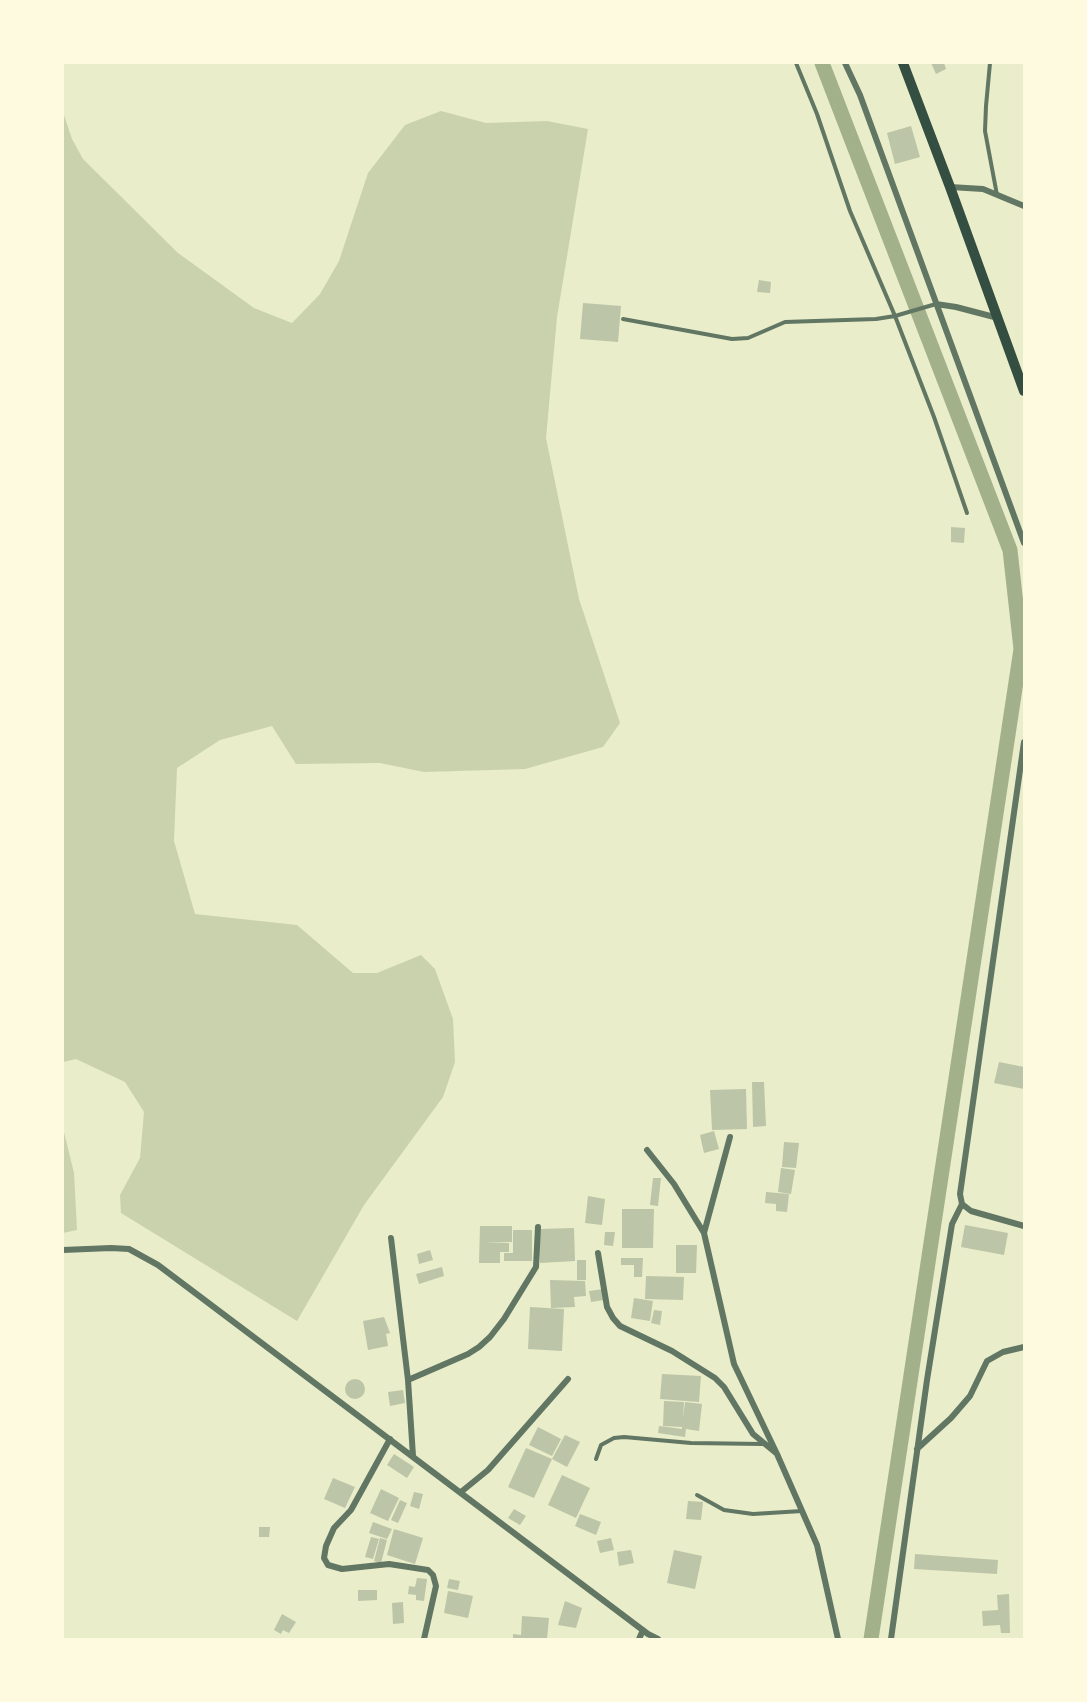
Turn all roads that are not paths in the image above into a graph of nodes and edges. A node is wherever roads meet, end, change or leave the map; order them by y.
1 (796, 63) edge
2 (845, 63) edge
3 (903, 63) edge
4 (990, 63) edge
5 (950, 187) junction
6 (997, 195) junction
7 (1024, 206) edge
8 (933, 305) junction
9 (895, 316) junction
10 (999, 318) junction
11 (623, 319) dead end
12 (1024, 391) edge
13 (967, 513) dead end
14 (1024, 543) edge
15 (1024, 742) edge
16 (730, 1137) dead end
17 (647, 1150) dead end
18 (962, 1204) junction
19 (1024, 1226) edge
20 (538, 1227) dead end
21 (704, 1233) junction
22 (391, 1238) dead end
23 (63, 1250) edge
24 (598, 1253) dead end
25 (1024, 1347) edge
26 (568, 1379) dead end
27 (408, 1380) junction
28 (390, 1439) junction
29 (763, 1444) junction
30 (917, 1449) junction
31 (777, 1454) junction
32 (413, 1456) junction
33 (596, 1459) dead end
34 (461, 1492) junction
35 (697, 1495) dead end
36 (802, 1511) junction
37 (643, 1630) junction
38 (424, 1639) edge
39 (639, 1639) edge
40 (658, 1639) edge
41 (838, 1639) edge
42 (891, 1639) edge

1 - 9 lane
2 - 8 street
3 - 5 main road
4 - 6 lane
5 - 6 street
5 - 10 main road
6 - 7 street
8 - 9 lane
8 - 10 street
8 - 14 street
9 - 11 lane
9 - 13 lane
10 - 12 main road
15 - 18 street
16 - 21 street
17 - 21 street
18 - 19 street
18 - 30 street
20 - 27 street
21 - 31 street
22 - 27 street
23 - 28 street
24 - 29 street
25 - 30 street
26 - 34 street
27 - 32 street
28 - 32 street
28 - 38 street
29 - 31 street
29 - 33 lane
30 - 42 street
31 - 36 street
32 - 34 street
34 - 37 street
35 - 36 lane
36 - 41 street
37 - 39 street
37 - 40 street

